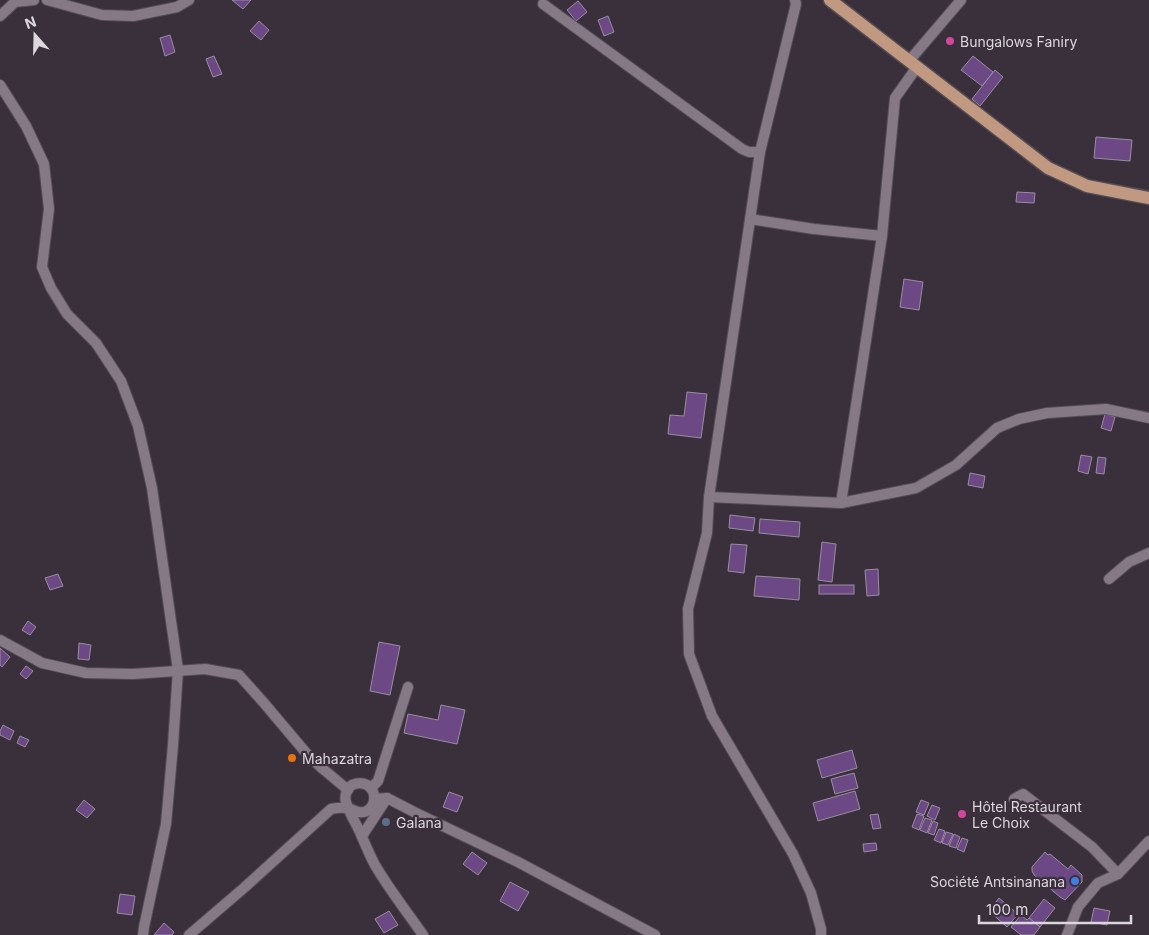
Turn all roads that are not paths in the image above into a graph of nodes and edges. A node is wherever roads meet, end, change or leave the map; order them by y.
1 (34, 0) edge
2 (47, 0) edge
3 (189, 0) edge
4 (795, 0) edge
5 (830, 0) edge
6 (961, 0) edge
7 (543, 4) dead end
8 (0, 16) edge
9 (913, 64) junction
10 (0, 85) edge
11 (760, 152) junction
12 (1149, 198) edge
13 (750, 219) junction
14 (882, 236) junction
15 (1149, 418) edge
16 (709, 498) junction
17 (841, 503) junction
18 (1149, 554) edge
19 (1108, 579) dead end
20 (0, 640) edge
21 (178, 670) junction
22 (408, 687) dead end
23 (372, 788) junction
24 (348, 790) junction
25 (387, 798) junction
26 (375, 799) junction
27 (1014, 800) dead end
28 (348, 808) junction
29 (362, 836) junction
30 (1149, 841) edge
31 (1118, 874) junction
32 (143, 935) edge
33 (189, 935) edge
34 (423, 935) edge
35 (655, 935) edge
36 (821, 935) edge
37 (1067, 935) edge

1 - 8 street
2 - 3 street
4 - 11 street
5 - 9 main road
6 - 9 street
7 - 11 street
9 - 12 main road
9 - 14 street
10 - 21 street
11 - 13 street
13 - 14 street
13 - 16 street
14 - 17 street
15 - 17 street
16 - 17 street
16 - 36 street
18 - 19 street
20 - 21 street
21 - 24 street
21 - 32 street
22 - 23 street
23 - 24 street
23 - 26 street
24 - 28 street
25 - 26 street
25 - 29 street
25 - 35 street
26 - 28 street
27 - 31 street
28 - 29 street
28 - 33 street
29 - 34 street
30 - 31 street
31 - 37 street

